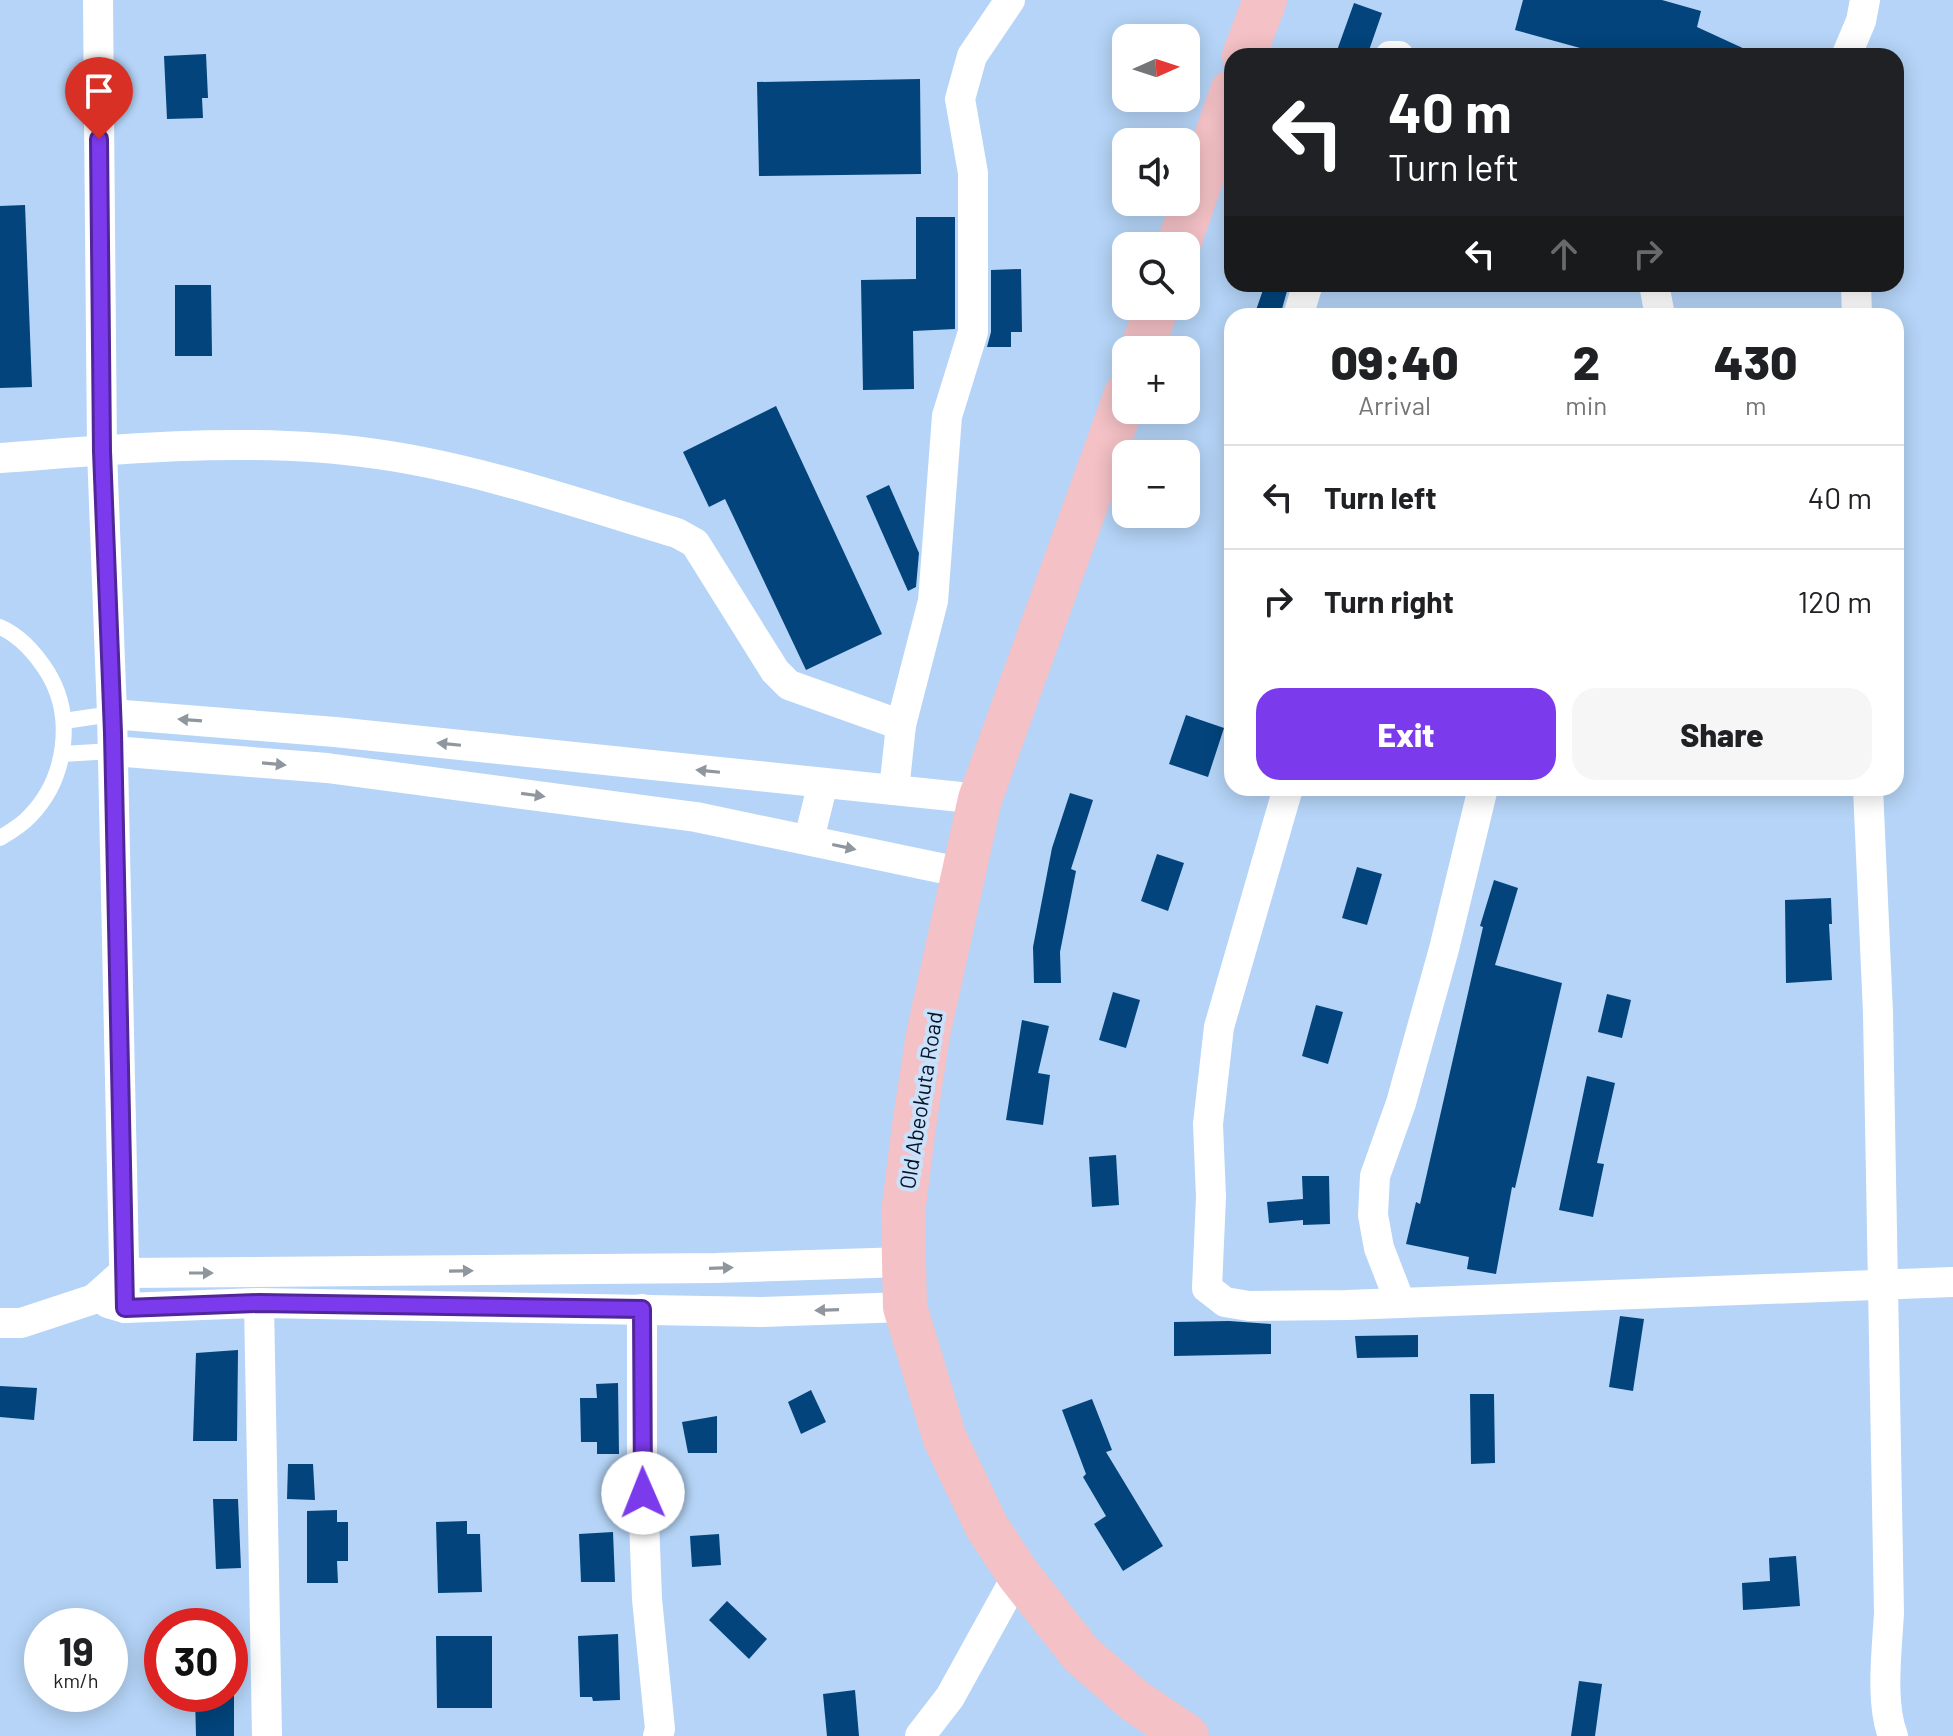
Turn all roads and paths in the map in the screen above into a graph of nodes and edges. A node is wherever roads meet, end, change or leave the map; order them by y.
1 (98, 0) edge
2 (1010, 0) edge
3 (1265, 0) edge
4 (1844, 0) edge
5 (1865, 0) edge
6 (1247, 48) edge
7 (1847, 48) edge
8 (1850, 48) edge
9 (1224, 114) edge
10 (1183, 232) edge
11 (1115, 424) edge
12 (102, 451) junction
13 (0, 458) edge
14 (0, 627) edge
15 (112, 714) junction
16 (64, 721) junction
17 (901, 725) junction
18 (113, 751) junction
19 (62, 754) junction
20 (751, 775) junction
21 (823, 783) junction
22 (894, 790) junction
23 (1286, 796) edge
24 (1481, 796) edge
25 (1868, 796) edge
26 (980, 799) junction
27 (739, 825) junction
28 (0, 838) edge
29 (809, 839) junction
30 (964, 873) junction
31 (904, 1262) junction
32 (123, 1273) junction
33 (1953, 1282) edge
34 (1882, 1284) junction
35 (94, 1299) junction
36 (1400, 1302) junction
37 (259, 1303) junction
38 (905, 1307) junction
39 (125, 1308) junction
40 (642, 1309) junction
41 (0, 1323) edge
42 (1018, 1574) junction
43 (267, 1736) edge
44 (658, 1736) edge
45 (920, 1736) edge
46 (1187, 1736) edge
47 (1893, 1736) edge

1 - 12 street
2 - 17 street
3 - 6 highway
4 - 7 street
5 - 8 street
9 - 10 highway
11 - 26 highway, Old Abeokuta Road
12 - 13 street
12 - 15 street
12 - 17 street
14 - 16 lane
15 - 16 lane
15 - 18 street
20 -> 15 street
16 - 19 lane
17 - 22 street
18 - 19 lane
18 -> 27 street
18 - 32 street
19 - 28 lane
20 - 21 street
20 - 27 street
21 - 22 street
21 - 29 street
22 - 26 street
23 - 36 street
24 - 36 street
25 - 34 street
26 - 30 highway, Old Abeokuta Road
27 - 29 street
29 -> 30 street
30 - 31 highway, Old Abeokuta Road
32 -> 31 street
31 - 38 highway, Old Abeokuta Road
32 - 35 street
32 - 39 street
33 - 34 street
34 - 36 street
34 - 47 street
35 - 39 street
35 - 41 street
37 - 39 street
37 - 40 street
37 - 43 street
38 -> 40 street
38 - 42 highway, Old Abeokuta Road
40 - 44 street
42 - 45 street
42 - 46 highway, Old Abeokuta Road

